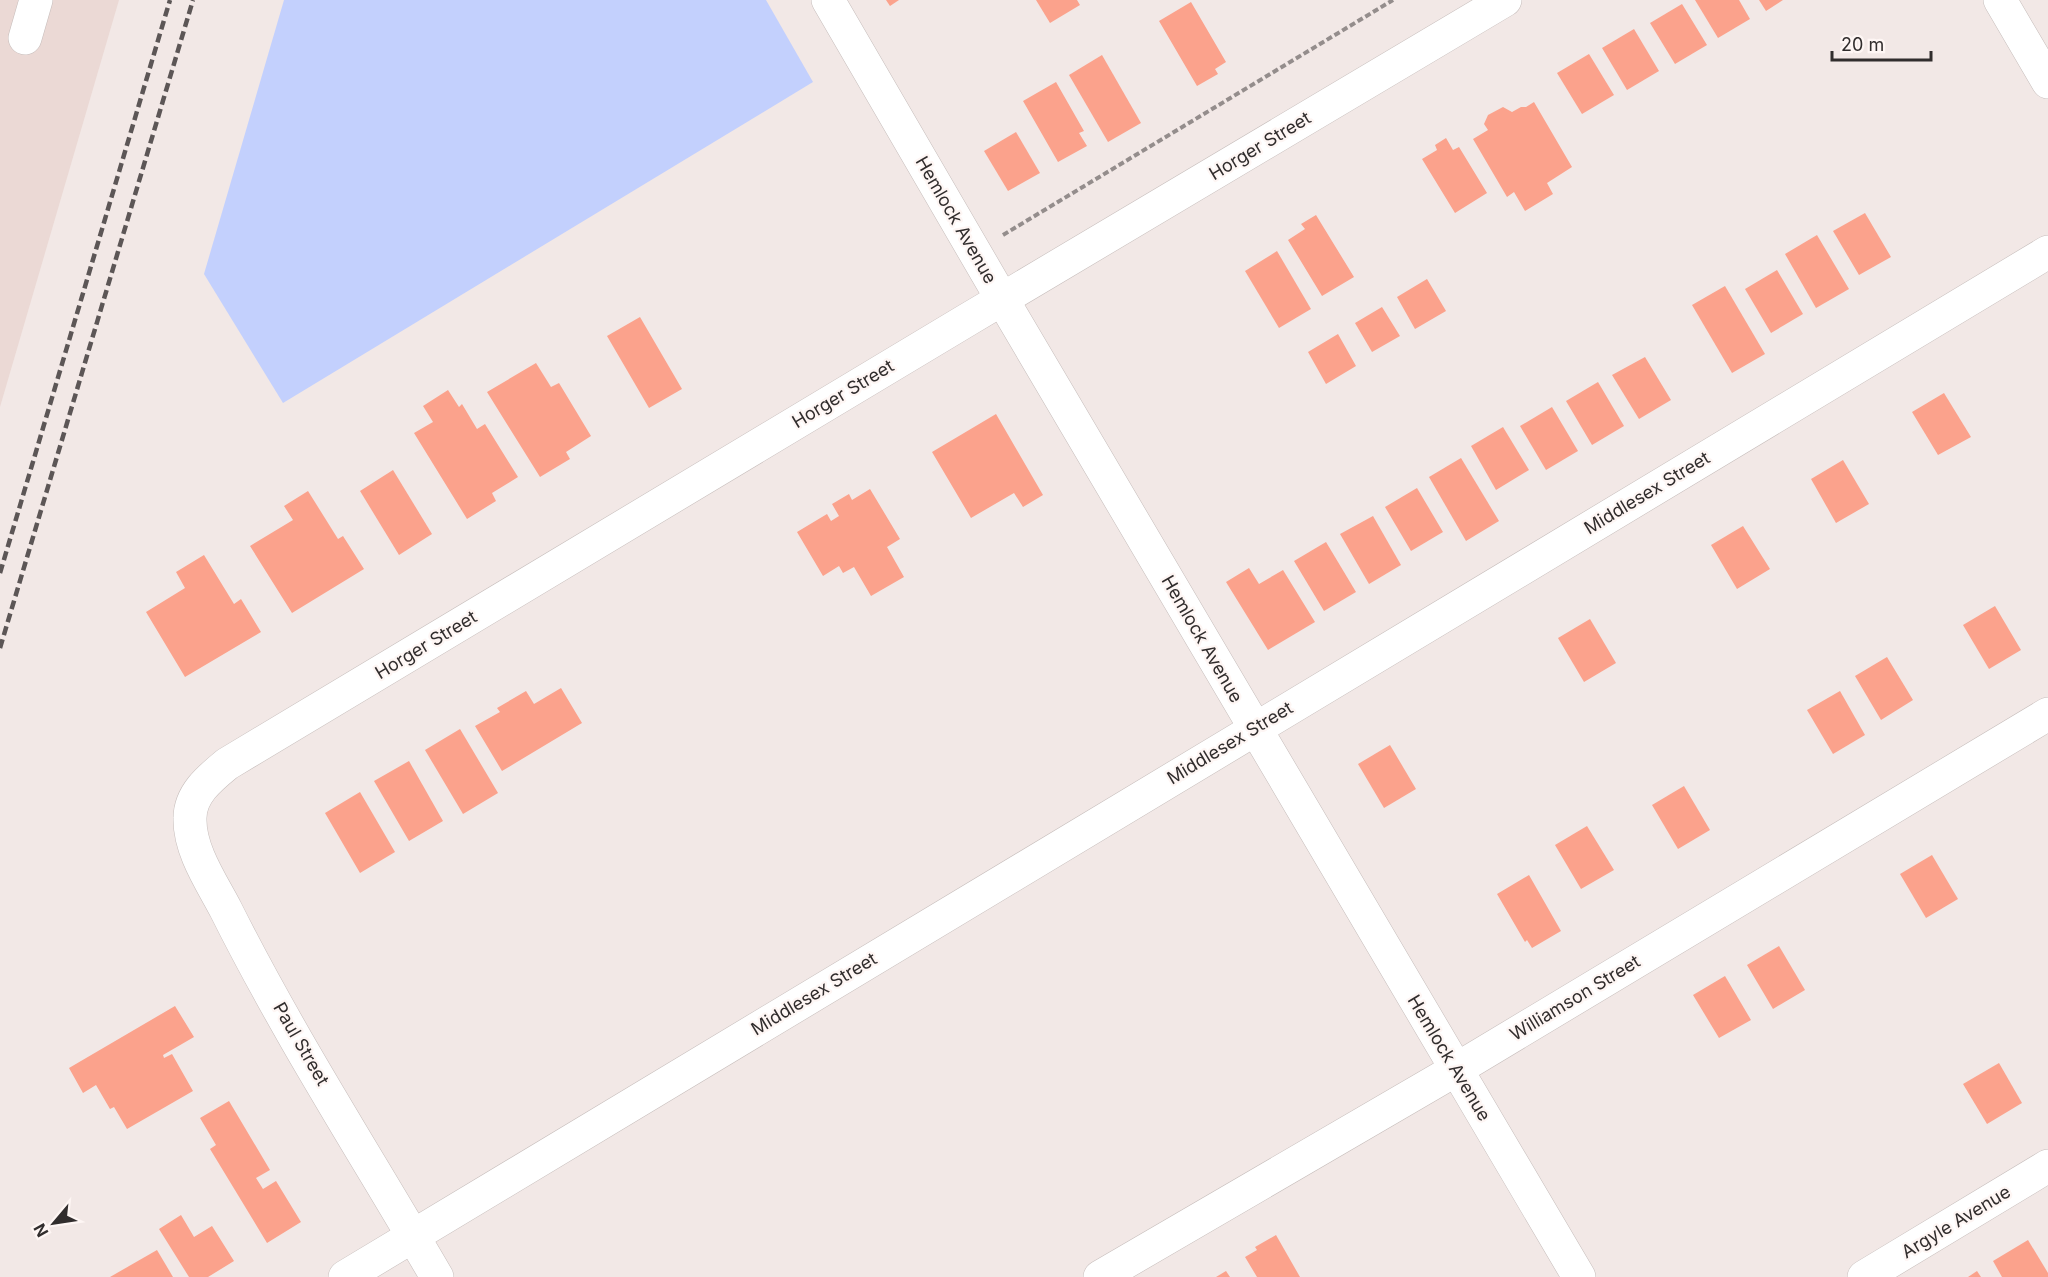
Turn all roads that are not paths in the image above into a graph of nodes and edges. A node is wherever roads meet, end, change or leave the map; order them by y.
1 (36, 0) edge
2 (828, 0) edge
3 (1505, 0) edge
4 (2000, 0) edge
5 (25, 38) dead end
6 (2048, 82) edge
7 (2048, 252) edge
8 (1002, 299) junction
9 (2048, 714) edge
10 (1254, 729) junction
11 (193, 802) joint
12 (1457, 1069) junction
13 (2048, 1166) edge
14 (412, 1235) junction
15 (345, 1277) edge
16 (437, 1277) edge
17 (1100, 1277) edge
18 (1579, 1277) edge
19 (1864, 1277) edge

1 - 5 street
2 - 8 street, Hemlock Avenue
3 - 8 street, Horger Street
4 - 6 street
7 - 10 street, Middlesex Street
8 - 10 street, Hemlock Avenue
8 - 11 street, Horger Street
9 - 12 street, Williamson Street
10 - 12 street, Hemlock Avenue
10 - 14 street, Middlesex Street
11 - 14 street, Paul Street
12 - 17 street, Williamson Street
12 - 18 street, Hemlock Avenue
13 - 19 street, Argyle Avenue
14 - 15 street, Middlesex Street
14 - 16 street, Paul Street

